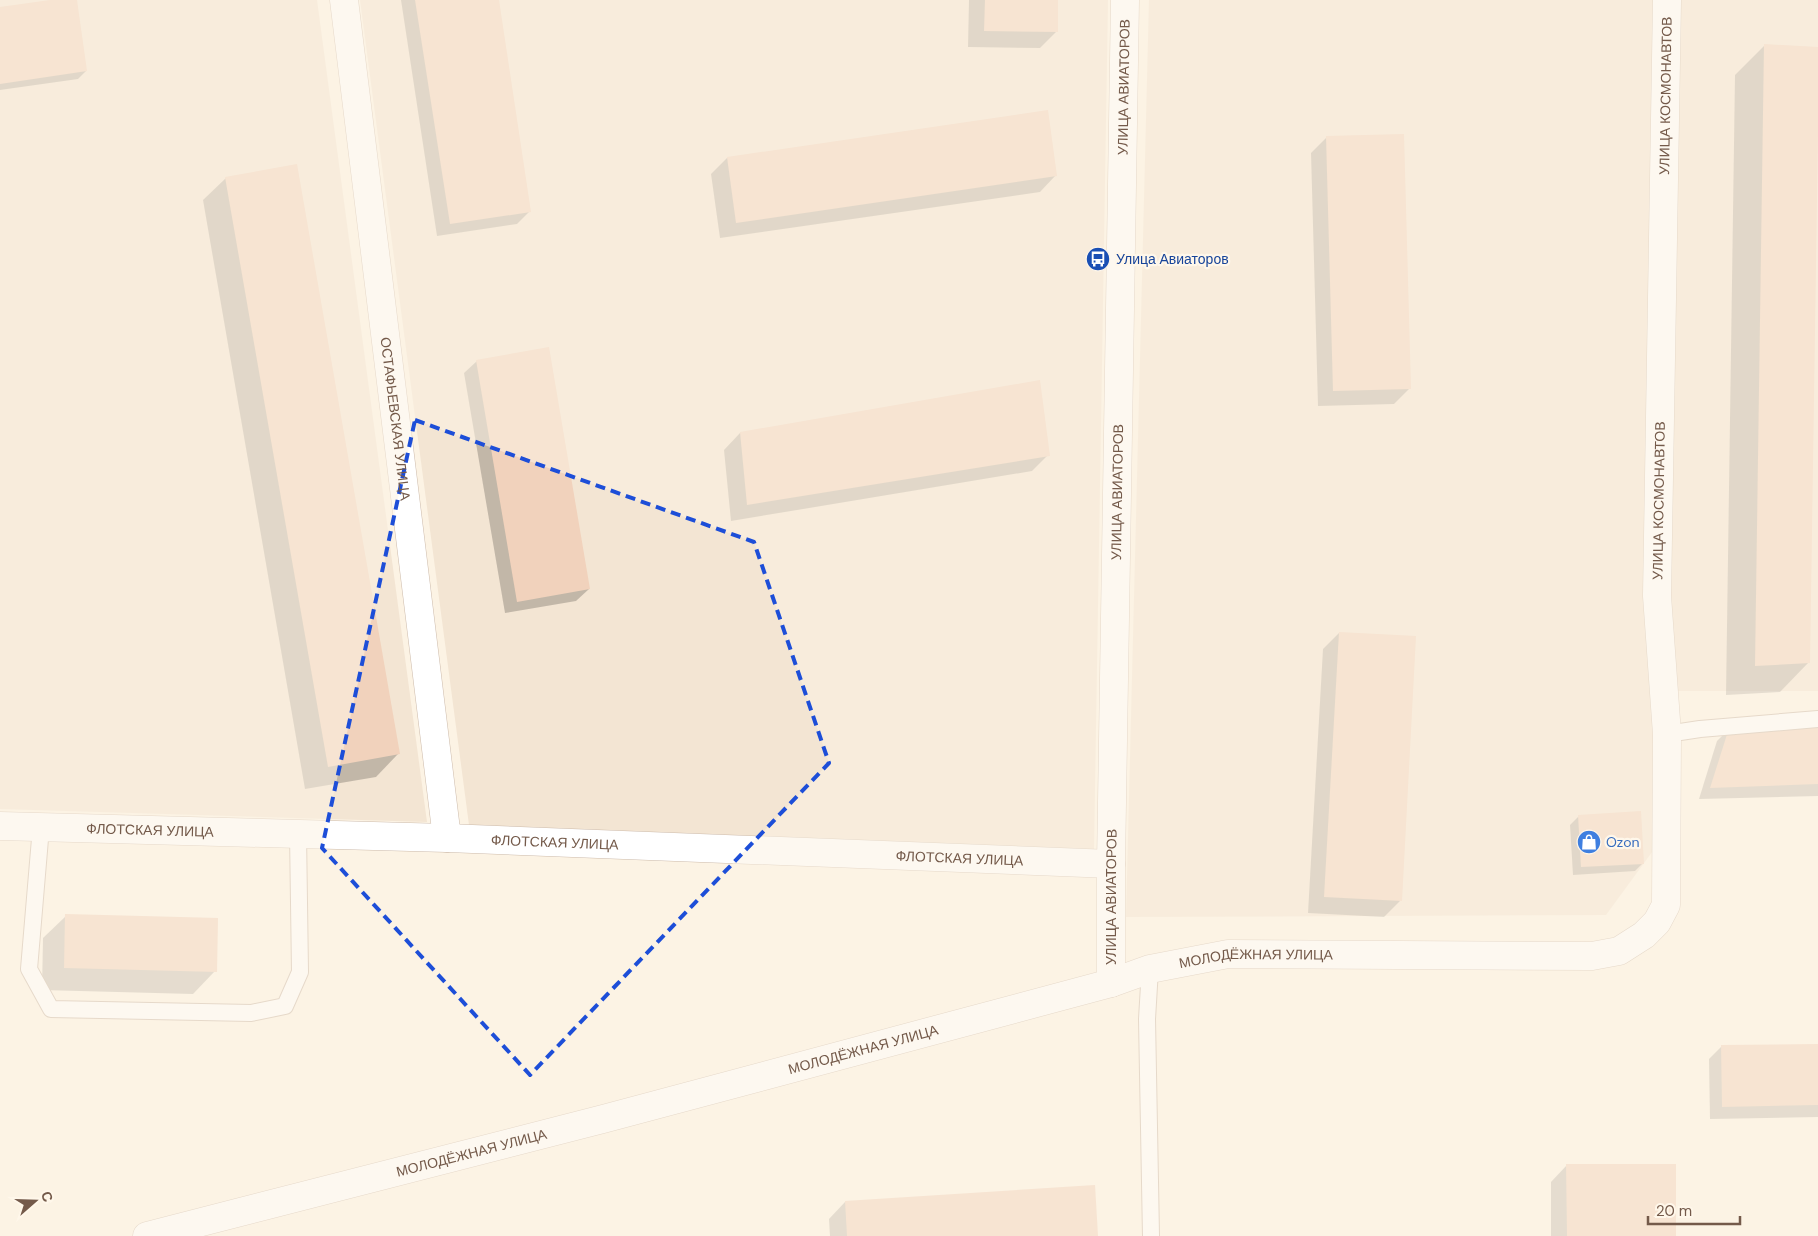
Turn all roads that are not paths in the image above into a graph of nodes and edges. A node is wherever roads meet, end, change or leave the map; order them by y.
1 (344, 0) edge
2 (1125, 0) edge
3 (1668, 0) edge
4 (1818, 719) edge
5 (1667, 734) junction
6 (0, 826) edge
7 (41, 827) junction
8 (298, 834) junction
9 (447, 838) junction
10 (1111, 864) junction
11 (1592, 956) joint
12 (1150, 969) junction
13 (1111, 983) junction
14 (201, 1229) edge
15 (147, 1236) edge
16 (1151, 1236) edge

1 - 9 street, ОСТАФЬЕВСКАЯ УЛИЦА
2 - 10 street, УЛИЦА АВИАТОРОВ
3 - 5 street, УЛИЦА КОСМОНАВТОВ
4 - 5 lane
5 - 11 street, УЛИЦА КОСМОНАВТОВ
6 - 7 street, ФЛОТСКАЯ УЛИЦА
7 - 8 street, ФЛОТСКАЯ УЛИЦА
7 - 8 lane
8 - 9 street, ФЛОТСКАЯ УЛИЦА
9 - 10 street, ФЛОТСКАЯ УЛИЦА
10 - 13 street, УЛИЦА АВИАТОРОВ
11 - 12 street, МОЛОДЁЖНАЯ УЛИЦА
12 - 13 street, МОЛОДЁЖНАЯ УЛИЦА
12 - 16 lane
13 - 14 street, МОЛОДЁЖНАЯ УЛИЦА
14 - 15 street, МОЛОДЁЖНАЯ УЛИЦА

